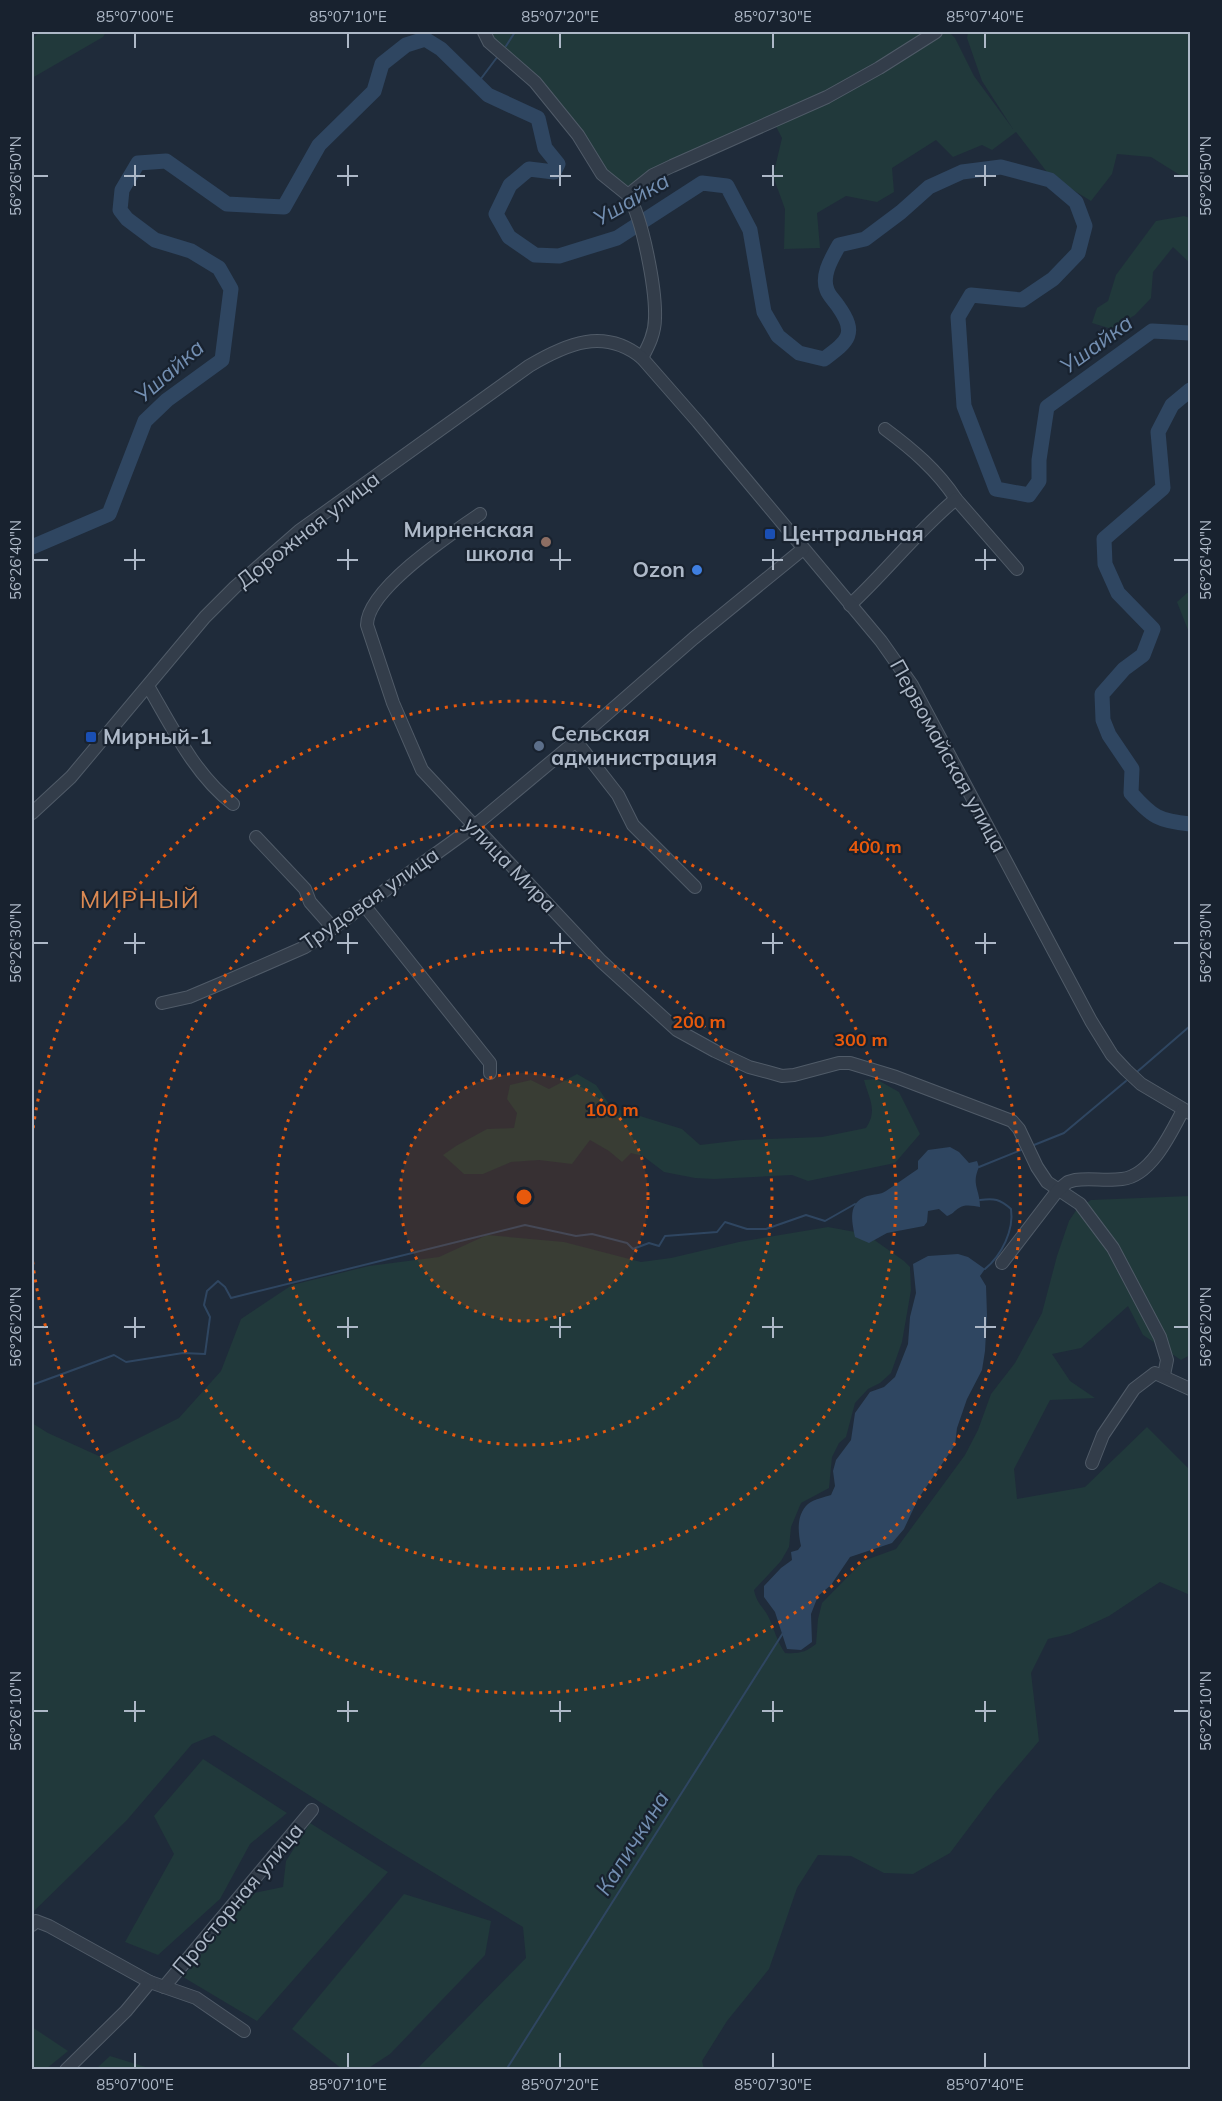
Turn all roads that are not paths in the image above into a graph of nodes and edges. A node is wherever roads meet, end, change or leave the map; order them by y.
1 (484, 32) edge
2 (936, 32) edge
3 (630, 199) junction
4 (642, 358) junction
5 (885, 429) dead end
6 (956, 499) junction
7 (480, 514) dead end
8 (803, 549) junction
9 (1017, 569) dead end
10 (850, 605) junction
11 (148, 686) junction
12 (576, 741) junction
13 (233, 804) dead end
14 (32, 813) edge
15 (473, 827) junction
16 (256, 837) dead end
17 (695, 887) dead end
18 (364, 905) junction
19 (333, 928) junction
20 (162, 1003) dead end
21 (490, 1073) dead end
22 (1187, 1112) edge
23 (1058, 1190) junction
24 (1002, 1263) dead end
25 (1164, 1375) junction
26 (1191, 1389) edge
27 (1092, 1463) dead end
28 (312, 1810) dead end
29 (34, 1923) edge
30 (150, 1982) junction
31 (164, 1987) junction
32 (244, 2031) dead end
33 (66, 2070) edge

1 - 3 street
2 - 3 street
3 - 4 street
4 - 8 street, Первомайская улица
4 - 11 street, Дорожная улица
5 - 6 street
6 - 9 street
6 - 10 street
7 - 15 street, улица Мира
8 - 10 street, Первомайская улица
8 - 12 street, Трудовая улица
10 - 22 street, Первомайская улица
11 - 13 street
11 - 14 street, Дорожная улица
12 - 15 street, Трудовая улица
12 - 17 street
15 - 18 street, Трудовая улица
15 - 23 street, улица Мира
16 - 19 street
18 - 19 street, Трудовая улица
18 - 21 street
19 - 20 street, Трудовая улица
22 - 23 street
23 - 24 street
23 - 25 street, улица Мира
25 - 26 street
25 - 27 street
28 - 31 street, Просторная улица
29 - 30 street
30 - 31 street
30 - 33 street
31 - 32 street

